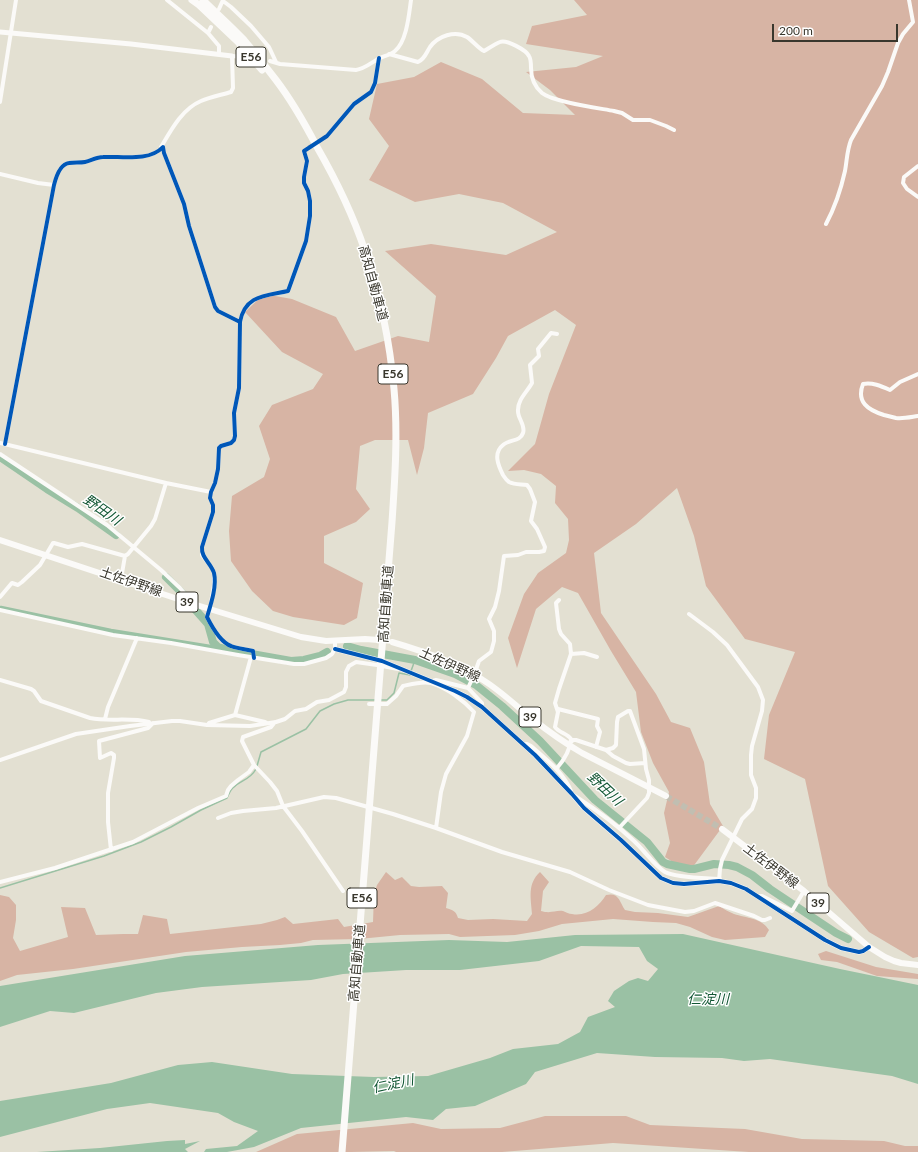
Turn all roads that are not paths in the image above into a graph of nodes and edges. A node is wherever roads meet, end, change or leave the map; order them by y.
1 (16, 0) edge
2 (167, 0) edge
3 (192, 0) edge
4 (203, 0) edge
5 (411, 0) edge
6 (909, 0) edge
7 (223, 1) edge
8 (219, 9) dead end
9 (212, 27) dead end
10 (0, 32) edge
11 (208, 33) junction
12 (11, 34) junction
13 (219, 54) junction
14 (389, 54) junction
15 (232, 56) junction
16 (242, 57) dead end
17 (379, 58) junction
18 (270, 61) dead end
19 (276, 62) junction
20 (0, 102) edge
21 (303, 120) junction
22 (674, 130) dead end
23 (327, 136) tunnel mouth
24 (308, 148) dead end
25 (159, 151) junction
26 (918, 166) edge
27 (0, 174) edge
28 (54, 185) junction
29 (918, 197) edge
30 (826, 224) dead end
31 (240, 322) junction
32 (557, 334) dead end
33 (918, 374) edge
34 (918, 416) edge
35 (2, 443) edge
36 (0, 454) edge
37 (166, 483) junction
38 (211, 492) junction
39 (0, 540) edge
40 (133, 548) junction
41 (46, 555) junction
42 (125, 556) junction
43 (121, 579) junction
44 (0, 597) edge
45 (560, 600) dead end
46 (190, 602) junction
47 (210, 608) junction
48 (0, 610) edge
49 (689, 614) dead end
50 (137, 638) junction
51 (335, 641) junction
52 (381, 642) junction
53 (392, 642) dead end
54 (336, 649) junction
55 (571, 654) junction
56 (253, 657) junction
57 (597, 657) dead end
58 (406, 671) junction
59 (474, 676) junction
60 (0, 680) edge
61 (430, 682) junction
62 (468, 688) junction
63 (369, 704) dead end
64 (482, 707) junction
65 (558, 709) junction
66 (235, 715) junction
67 (105, 719) junction
68 (276, 722) junction
69 (154, 723) junction
70 (268, 723) junction
71 (207, 725) junction
72 (523, 744) junction
73 (570, 744) junction
74 (596, 747) junction
75 (606, 750) junction
76 (0, 760) edge
77 (645, 763) junction
78 (254, 765) junction
79 (557, 768) junction
80 (649, 787) junction
81 (572, 794) junction
82 (666, 796) tunnel mouth
83 (283, 806) junction
84 (218, 818) dead end
85 (620, 827) junction
86 (436, 828) junction
87 (722, 830) tunnel mouth
88 (733, 837) junction
89 (111, 850) junction
90 (719, 880) junction
91 (0, 882) edge
92 (342, 891) dead end
93 (804, 891) junction
94 (756, 896) junction
95 (770, 918) dead end
96 (869, 947) junction
97 (918, 965) edge
98 (342, 1152) edge

1 - 12 street
2 - 11 street
3 - 21 highway, 高知自動車道 / E56
4 - 21 highway, 高知自動車道 / E56
5 - 14 street
6 - 30 street
7 - 8 street
7 - 19 street
9 - 11 street
10 - 12 street
11 - 13 street
12 - 13 street
12 - 20 street
13 - 15 street
14 - 17 street
14 - 22 street
15 - 16 street
15 - 25 street
17 - 19 street
17 - 23 street
18 - 19 street
21 - 52 highway, 高知自動車道 / E56
24 - 31 street
25 - 28 street
25 - 31 street
26 - 29 street
27 - 28 street
28 - 35 street
31 - 38 street
32 - 59 street
33 - 34 street
35 - 37 street
36 - 40 street
37 - 38 street
37 - 40 street
38 - 47 street
39 - 41 main road, 土佐伊野線 / 39
40 - 42 street
40 - 46 street
41 - 42 street
41 - 43 main road, 土佐伊野線 / 39
41 - 44 street
42 - 43 street
43 - 46 main road, 土佐伊野線 / 39
45 - 55 street
46 - 47 main road, 土佐伊野線 / 39
47 - 51 main road, 土佐伊野線 / 39
47 - 56 street
48 - 50 street
49 - 88 street
50 - 56 street
50 - 67 street
51 - 52 main road, 土佐伊野線 / 39
51 - 54 street
52 - 98 highway, 高知自動車道 / E56
53 - 59 main road, 土佐伊野線 / 39
54 - 56 street
54 - 58 street
55 - 57 street
55 - 65 street
56 - 66 street
58 - 61 street
58 - 68 street
59 - 62 street
59 - 73 main road, 土佐伊野線 / 39
60 - 67 street
61 - 62 street
61 - 63 street
61 - 64 street
61 - 86 street
62 - 64 street
64 - 72 street
65 - 73 street
65 - 74 street
66 - 70 street
66 - 71 street
67 - 69 street
68 - 70 street
68 - 78 street
69 - 71 street
69 - 76 street
69 - 89 street
70 - 71 street
72 - 79 street
72 - 81 street
73 - 74 street
73 - 79 street
73 - 80 main road, 土佐伊野線 / 39
74 - 75 street
75 - 77 street
75 - 77 street
77 - 80 street
78 - 83 street
78 - 89 street
79 - 81 street
80 - 82 main road, 土佐伊野線 / 39
80 - 85 street
81 - 85 street
81 - 90 street
83 - 84 street
83 - 86 street
83 - 92 street
85 - 90 street
86 - 95 street
87 - 88 main road, 土佐伊野線 / 39
88 - 90 street
88 - 93 main road, 土佐伊野線 / 39
89 - 91 street
90 - 94 street
93 - 94 street
93 - 96 main road, 土佐伊野線 / 39
94 - 96 street
96 - 97 main road, 土佐伊野線 / 39

